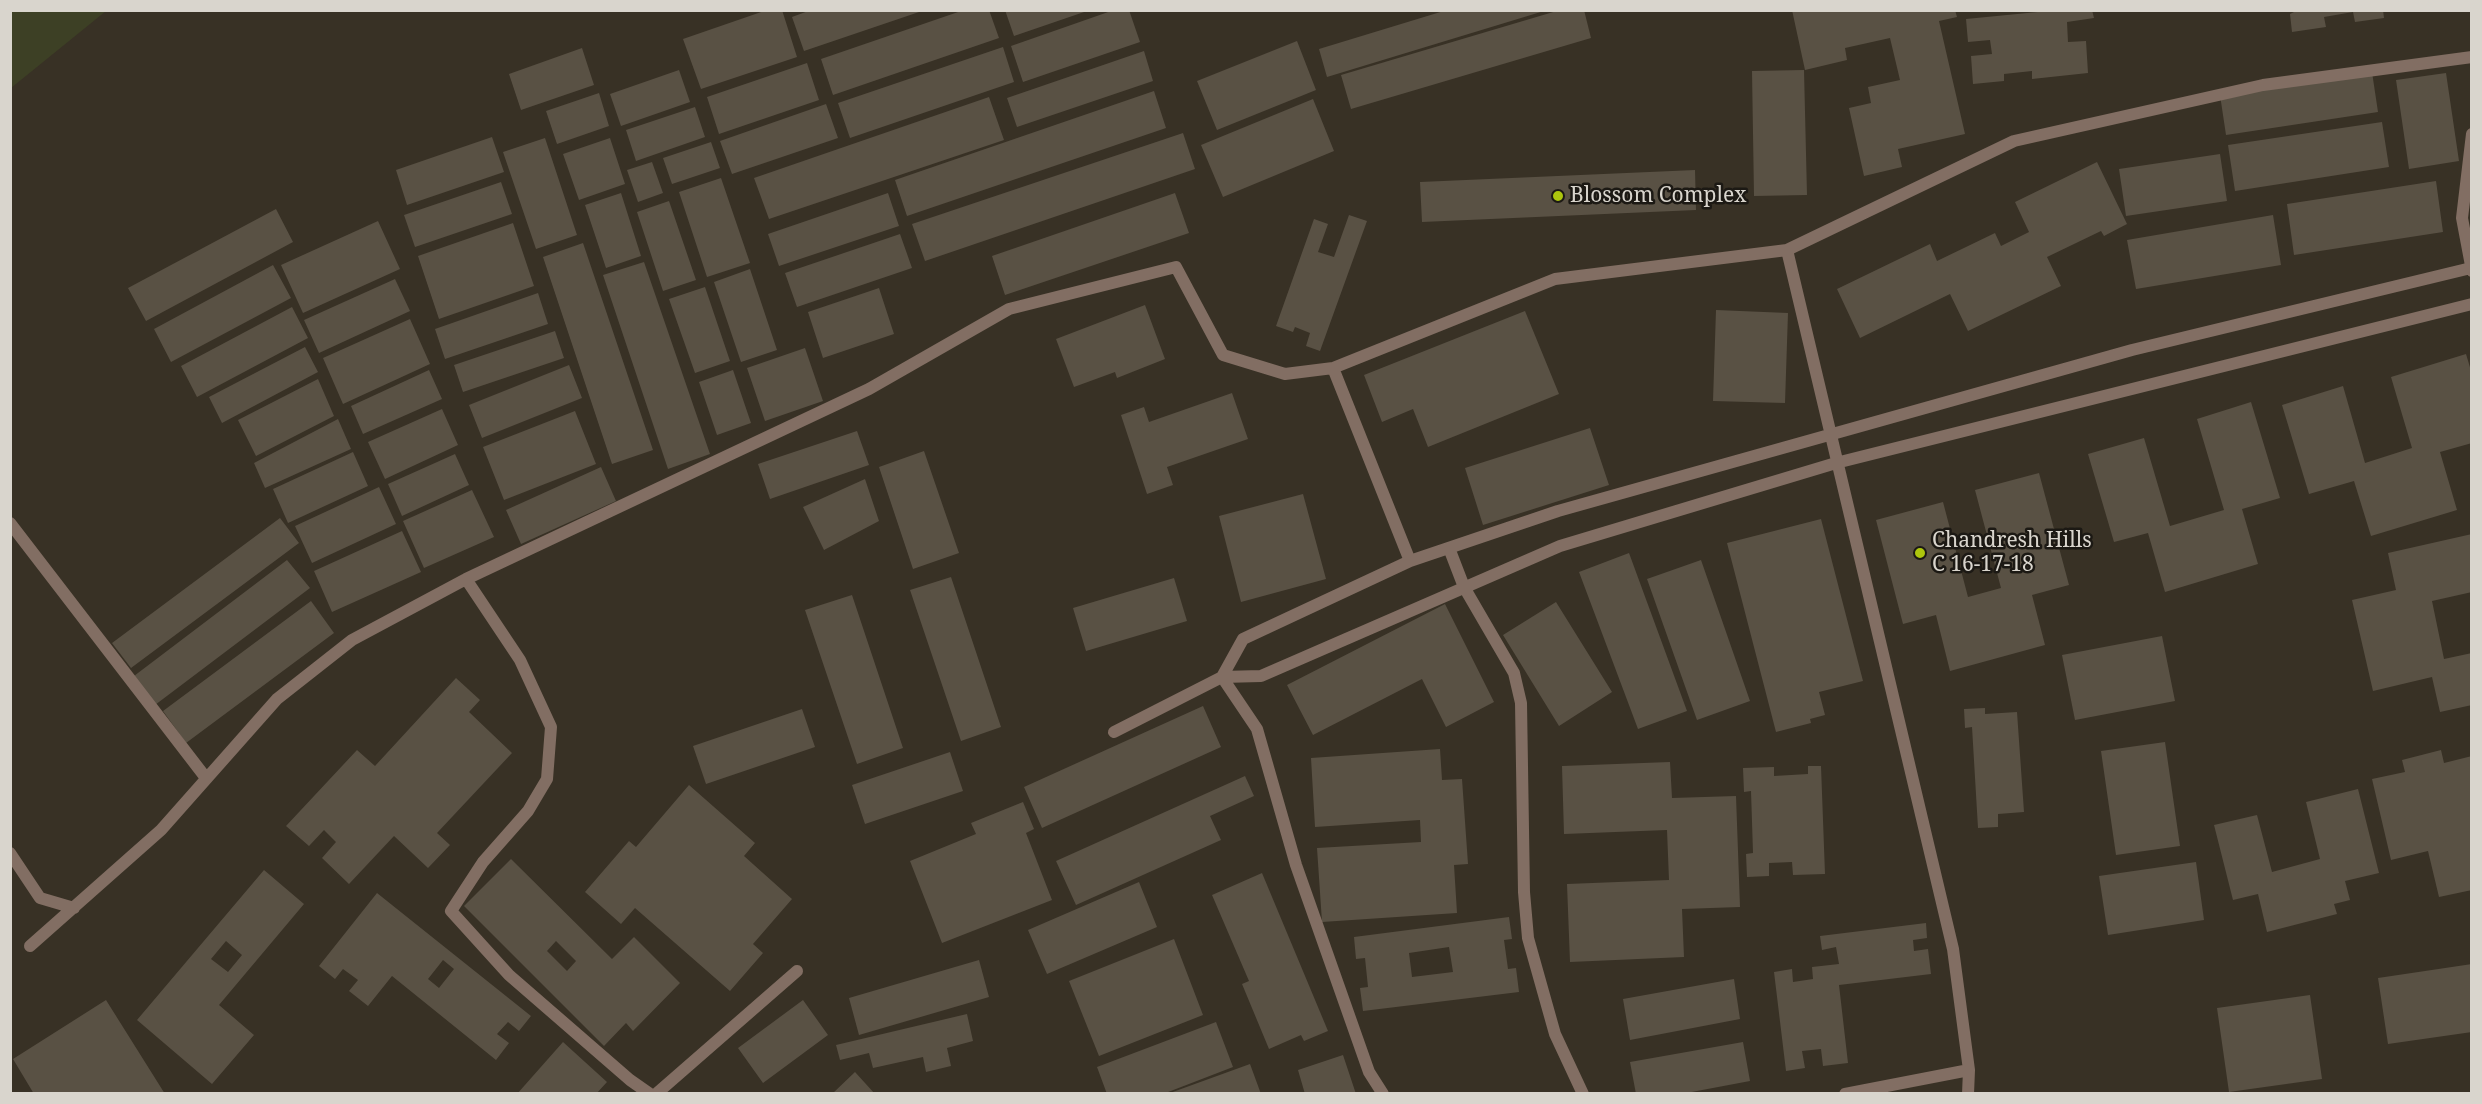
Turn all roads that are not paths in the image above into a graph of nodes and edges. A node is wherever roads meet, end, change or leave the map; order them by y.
1 (2472, 57) edge
2 (2472, 134) edge
3 (1787, 250) junction
4 (2471, 269) edge
5 (2472, 304) edge
6 (1332, 368) junction
7 (1830, 434) junction
8 (1836, 463) junction
9 (10, 523) edge
10 (1449, 548) junction
11 (1410, 561) junction
12 (466, 579) junction
13 (1464, 587) junction
14 (1222, 677) junction
15 (1114, 732) dead end
16 (206, 778) junction
17 (10, 853) edge
18 (74, 908) junction
19 (30, 946) dead end
20 (797, 971) dead end
21 (1969, 1070) junction
22 (650, 1094) edge
23 (656, 1094) edge
24 (1383, 1094) edge
25 (1584, 1094) edge
26 (1845, 1094) edge
27 (1968, 1094) edge

1 - 3 street
2 - 4 street
3 - 6 street
3 - 7 street
4 - 7 street
5 - 8 street
6 - 11 street
6 - 12 street
7 - 8 street
7 - 10 street
8 - 13 street
8 - 21 street
9 - 16 street
10 - 11 street
10 - 13 street
11 - 14 street
12 - 16 street
12 - 22 street
13 - 14 street
13 - 25 street
14 - 15 street
14 - 24 street
16 - 18 street
17 - 18 street
18 - 19 street
20 - 23 street
21 - 26 street
21 - 27 street

